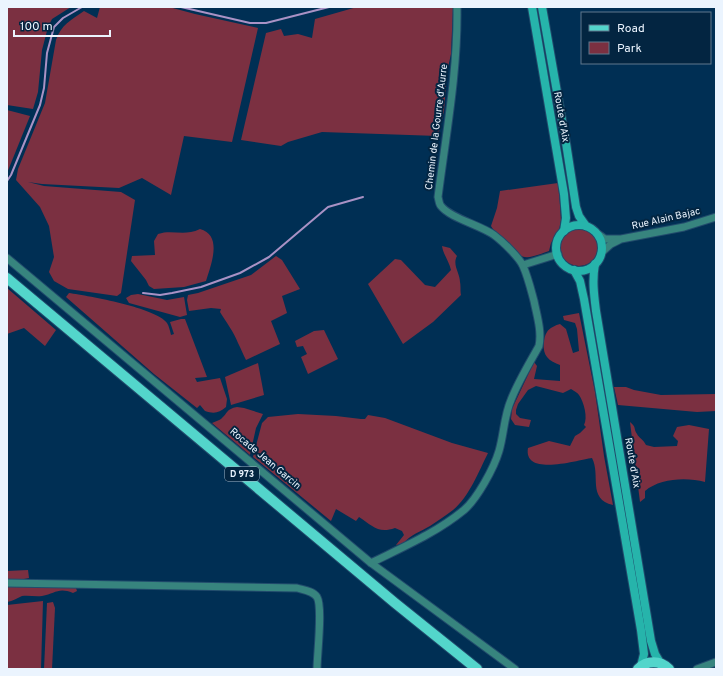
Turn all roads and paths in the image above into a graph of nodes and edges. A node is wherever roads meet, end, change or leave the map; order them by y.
1 (457, 7) edge
2 (532, 7) edge
3 (542, 7) edge
4 (716, 217) edge
5 (586, 226) junction
6 (564, 231) junction
7 (598, 234) junction
8 (621, 239) junction
9 (601, 253) junction
10 (558, 254) junction
11 (7, 258) edge
12 (595, 264) junction
13 (523, 265) junction
14 (574, 270) junction
15 (7, 278) edge
16 (371, 563) junction
17 (7, 583) edge
18 (716, 662) edge
19 (665, 666) edge
20 (639, 667) edge
21 (317, 669) edge
22 (478, 669) edge
23 (515, 669) edge
24 (697, 669) edge

1 - 13 street, Chemin de la Gourre d'Aurre
2 - 6 main road, Route d'Aix
3 - 5 main road, Route d'Aix
4 - 8 street, Rue Alain Bajac
5 - 6 main road
5 - 7 main road
6 - 10 main road
7 - 8 street
7 - 9 main road
8 - 9 street
9 - 12 main road
10 - 13 street
10 - 14 main road
11 - 16 street, Rocade Jean Garcin / D 973
12 - 14 main road
12 - 19 main road, Route d'Aix
13 - 16 street, Chemin de la Gourre d'Aurre
14 - 20 main road, Route d'Aix
15 - 22 main road, D 973
16 - 23 street, Rocade Jean Garcin / D 973
17 - 21 street
18 - 24 street
19 - 20 main road

